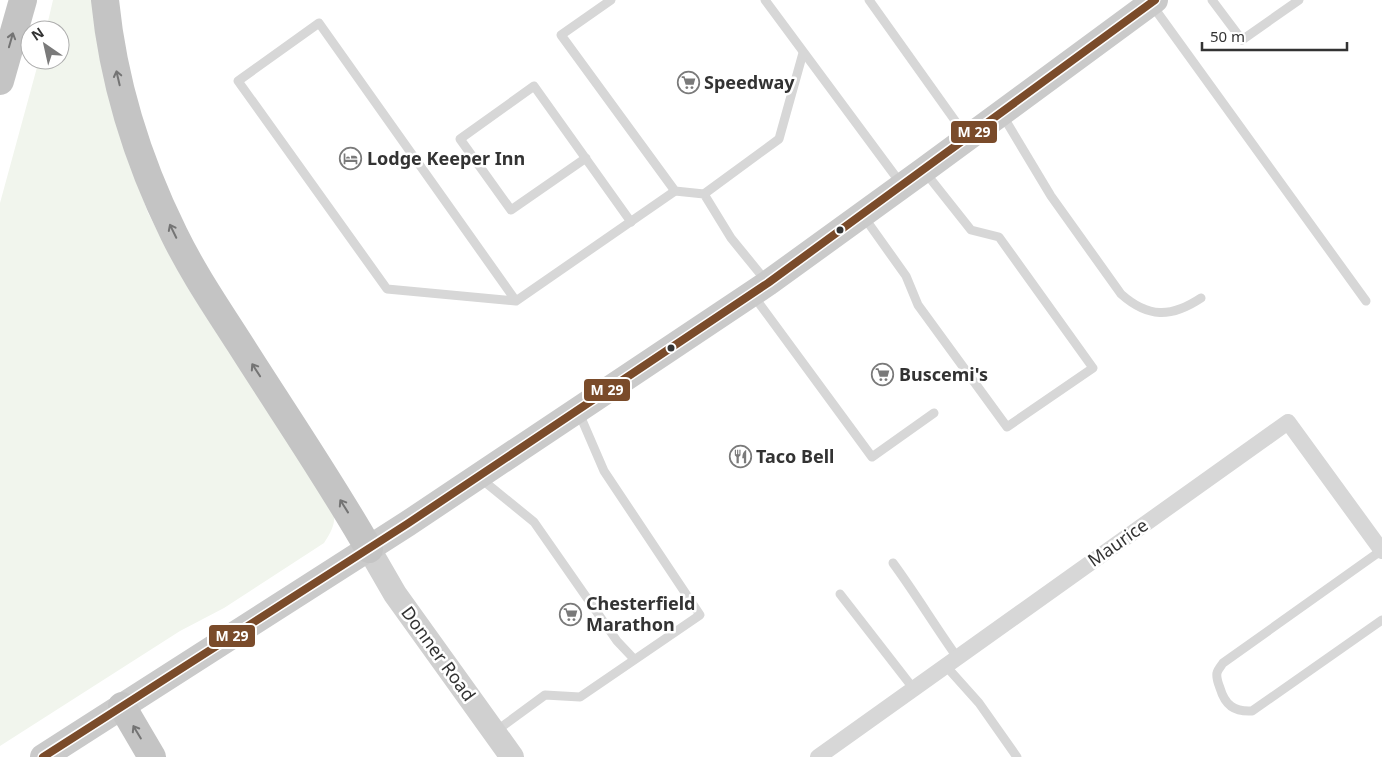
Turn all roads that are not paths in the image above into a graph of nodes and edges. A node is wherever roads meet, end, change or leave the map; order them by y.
1 (23, 0) edge
2 (105, 0) edge
3 (611, 0) edge
4 (765, 0) edge
5 (869, 0) edge
6 (1212, 0) edge
7 (1299, 0) edge
8 (1153, 2) edge
9 (803, 53) junction
10 (0, 81) edge
11 (1002, 113) junction
12 (968, 138) junction
13 (586, 158) junction
14 (924, 170) junction
15 (902, 186) junction
16 (675, 191) junction
17 (704, 194) junction
18 (862, 214) junction
19 (631, 222) junction
20 (760, 288) junction
21 (1201, 298) dead end
22 (516, 301) junction
23 (1366, 301) dead end
24 (578, 410) junction
25 (934, 413) dead end
26 (478, 477) junction
27 (369, 549) junction
28 (1382, 550) edge
29 (893, 563) dead end
30 (840, 594) dead end
31 (1382, 620) edge
32 (634, 659) junction
33 (951, 661) junction
34 (913, 688) junction
35 (122, 706) junction
36 (494, 732) junction
37 (43, 757) edge
38 (152, 757) edge
39 (512, 757) edge
40 (818, 757) edge
41 (1017, 757) edge

10 -> 1 highway
27 -> 2 highway
3 - 16 lane
4 - 9 lane
5 - 12 lane
6 - 7 lane
8 - 11 main road
8 - 23 lane
9 - 15 lane
9 - 17 lane
11 - 12 main road
11 - 21 lane
12 - 14 main road
13 - 13 lane
13 - 19 lane
14 - 15 main road
14 - 18 lane
15 - 18 main road
16 - 17 lane
16 - 19 lane
17 - 20 lane
18 - 20 main road
19 - 22 lane
20 - 24 main road
20 - 25 lane
22 - 22 lane
24 - 26 main road
24 - 32 lane
26 - 27 main road
26 - 32 lane
27 - 35 main road
27 - 36 street, Donner Road
28 - 31 lane
28 - 33 street, Maurice
29 - 33 lane
30 - 34 lane
32 - 36 lane
33 - 34 street, Maurice
33 - 41 lane
34 - 40 street, Maurice
35 - 37 main road
38 -> 35 highway
36 - 39 street, Donner Road

